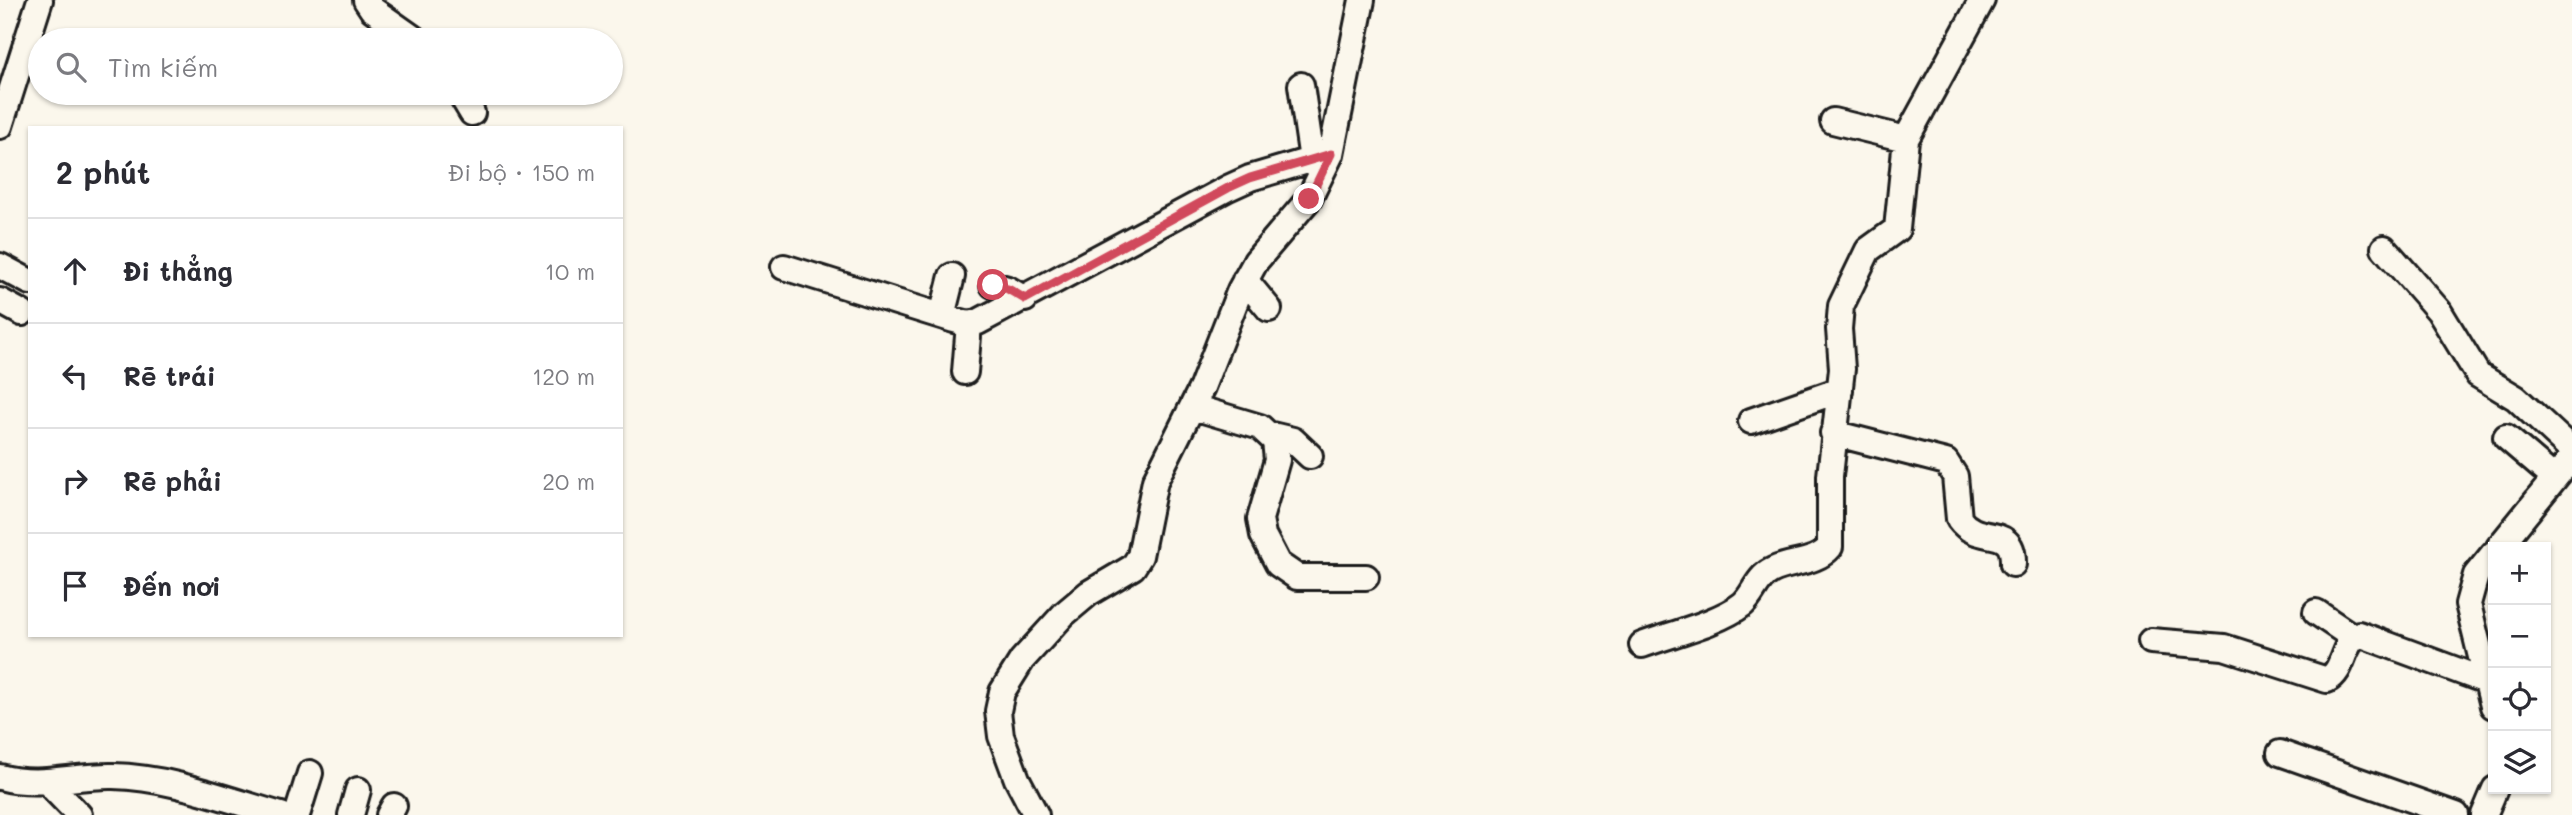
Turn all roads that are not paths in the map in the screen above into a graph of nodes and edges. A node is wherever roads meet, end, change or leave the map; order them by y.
1 (1362, 0) edge
2 (1982, 0) edge
3 (35, 2) edge
4 (374, 8) edge
5 (376, 28) edge
6 (400, 28) edge
7 (1301, 85) dead end
8 (1833, 121) dead end
9 (0, 124) edge
10 (1906, 139) junction
11 (1322, 157) junction
12 (2384, 248) dead end
13 (0, 266) edge
14 (784, 267) dead end
15 (952, 276) dead end
16 (1245, 280) junction
17 (28, 281) edge
18 (993, 285) dead end
19 (1025, 299) junction
20 (0, 301) edge
21 (1269, 309) dead end
22 (22, 313) dead end
23 (942, 316) junction
24 (969, 324) junction
25 (965, 372) dead end
26 (1840, 390) junction
27 (1192, 407) junction
28 (1751, 421) dead end
29 (1833, 433) junction
30 (1272, 435) junction
31 (2506, 437) dead end
32 (2572, 450) edge
33 (1310, 456) dead end
34 (2572, 457) edge
35 (2554, 478) junction
36 (2503, 542) edge
37 (2488, 560) edge
38 (2013, 564) dead end
39 (1366, 577) dead end
40 (2316, 612) dead end
41 (2353, 637) junction
42 (2151, 641) dead end
43 (1642, 645) dead end
44 (2486, 681) junction
45 (2488, 688) edge
46 (2280, 753) dead end
47 (310, 773) dead end
48 (0, 778) edge
49 (48, 783) junction
50 (358, 790) dead end
51 (2493, 794) edge
52 (251, 811) edge
53 (79, 815) edge
54 (281, 815) edge
55 (297, 815) edge
56 (351, 815) edge
57 (1036, 815) edge
58 (2456, 815) edge
59 (2484, 815) edge

1 - 11 street
2 - 10 street
3 - 9 street
4 - 5 street
4 - 6 street
7 - 11 street
8 - 10 street
10 - 26 street
11 - 16 street
11 - 19 street
12 - 32 street
13 - 17 street
14 - 23 street
15 - 23 street
16 - 21 street
16 - 27 street
18 - 19 street
19 - 24 street
20 - 22 street
23 - 24 street
24 - 25 street
26 - 28 street
26 - 29 street
27 - 30 street
27 - 57 street
29 - 38 street
29 - 43 street
30 - 33 street
30 - 39 street
31 - 35 street
34 - 35 street
35 - 36 street
37 - 44 street
40 - 41 street
41 - 42 street
41 - 44 street
44 - 45 street
46 - 58 street
47 - 55 street
48 - 49 street
49 - 52 street
49 - 53 street
50 - 56 street
51 - 59 street
52 - 54 street

